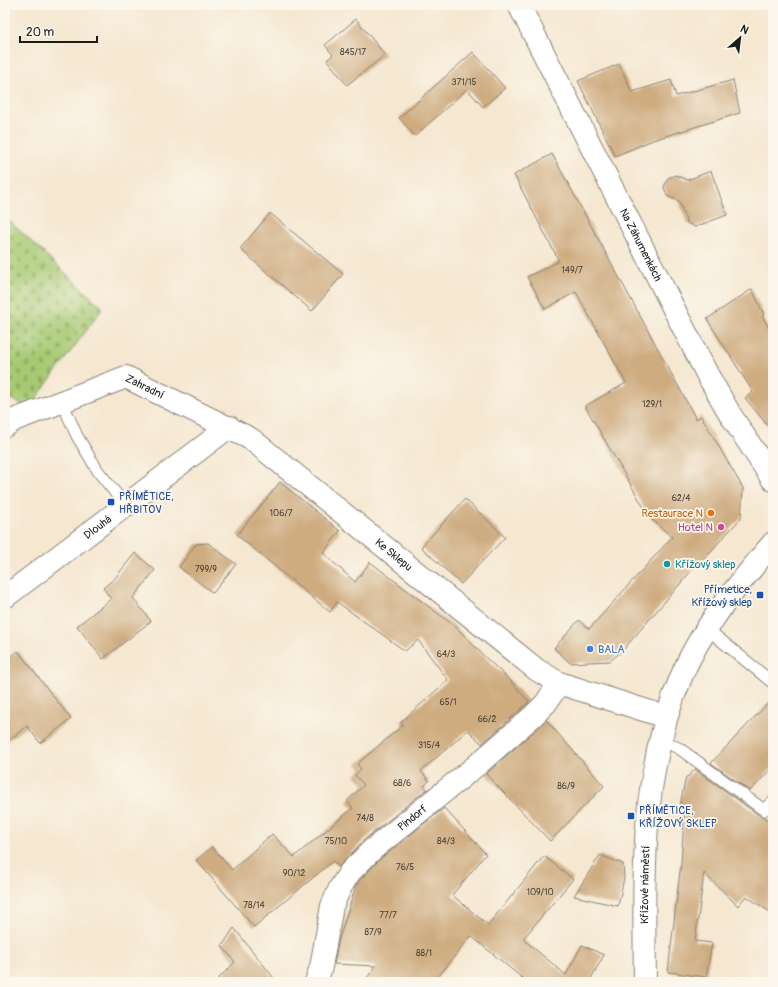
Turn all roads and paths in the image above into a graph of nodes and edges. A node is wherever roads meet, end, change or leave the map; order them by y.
1 (519, 5) edge
2 (62, 402) junction
3 (10, 423) edge
4 (229, 427) junction
5 (773, 480) edge
6 (126, 505) junction
7 (773, 543) edge
8 (5, 597) edge
9 (707, 629) junction
10 (559, 683) junction
11 (773, 683) edge
12 (666, 717) junction
13 (660, 739) junction
14 (773, 801) edge
15 (316, 982) edge
16 (645, 982) edge

1 - 5 street, Na Záhumenkách
2 - 3 street, Zahradní
2 - 4 street, Zahradní
2 - 6 lane
4 - 6 street, Dlouhá
4 - 10 street, Ke Sklepu
6 - 8 street, Dlouhá
7 - 9 street, Křížové náměstí
9 - 11 lane
9 - 12 street, Křížové náměstí
10 - 12 street
10 - 15 street, Pindorf
12 - 13 street, Křížové náměstí
13 - 14 lane
13 - 16 street, Křížové náměstí

